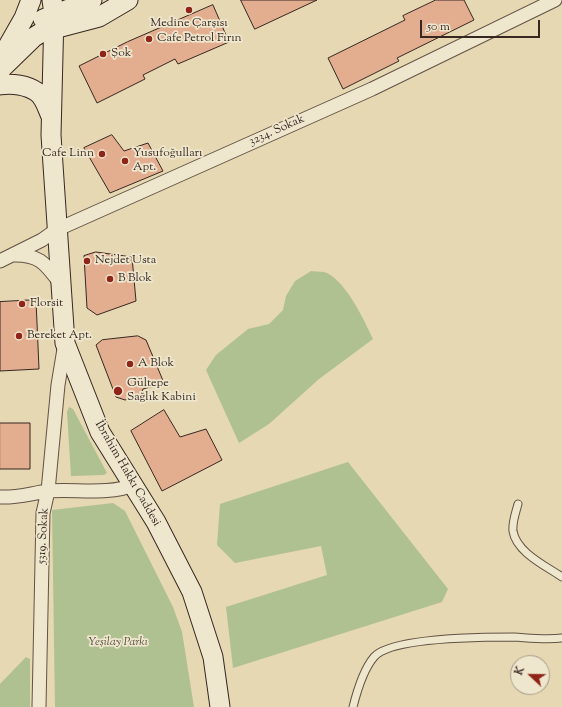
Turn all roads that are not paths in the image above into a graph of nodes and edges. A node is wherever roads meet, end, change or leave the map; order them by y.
1 (31, 0) edge
2 (92, 0) edge
3 (128, 0) edge
4 (554, 0) edge
5 (53, 15) edge
6 (1, 61) edge
7 (0, 85) edge
8 (50, 116) junction
9 (56, 230) junction
10 (5, 258) edge
11 (60, 283) junction
12 (65, 343) junction
13 (134, 485) junction
14 (48, 491) junction
15 (0, 497) edge
16 (518, 504) dead end
17 (562, 577) edge
18 (562, 638) edge
19 (39, 707) edge
20 (220, 707) edge
21 (353, 707) edge

1 - 6 street
2 - 5 street
3 - 5 street
4 - 9 street, 3234. Sokak
5 - 6 street
5 - 8 street, İbrahim Hakkı Caddesi
7 - 8 street
8 - 9 street, İbrahim Hakkı Caddesi
9 - 10 street, 3234. Sokak
9 - 11 street, İbrahim Hakkı Caddesi
10 - 11 street
11 - 12 street, İbrahim Hakkı Caddesi
12 - 13 street, İbrahim Hakkı Caddesi
12 - 14 street, 5319. Sokak
13 - 14 street
13 - 20 street, İbrahim Hakkı Caddesi
14 - 15 street
14 - 19 street, 5319. Sokak
16 - 17 lane
18 - 21 lane

